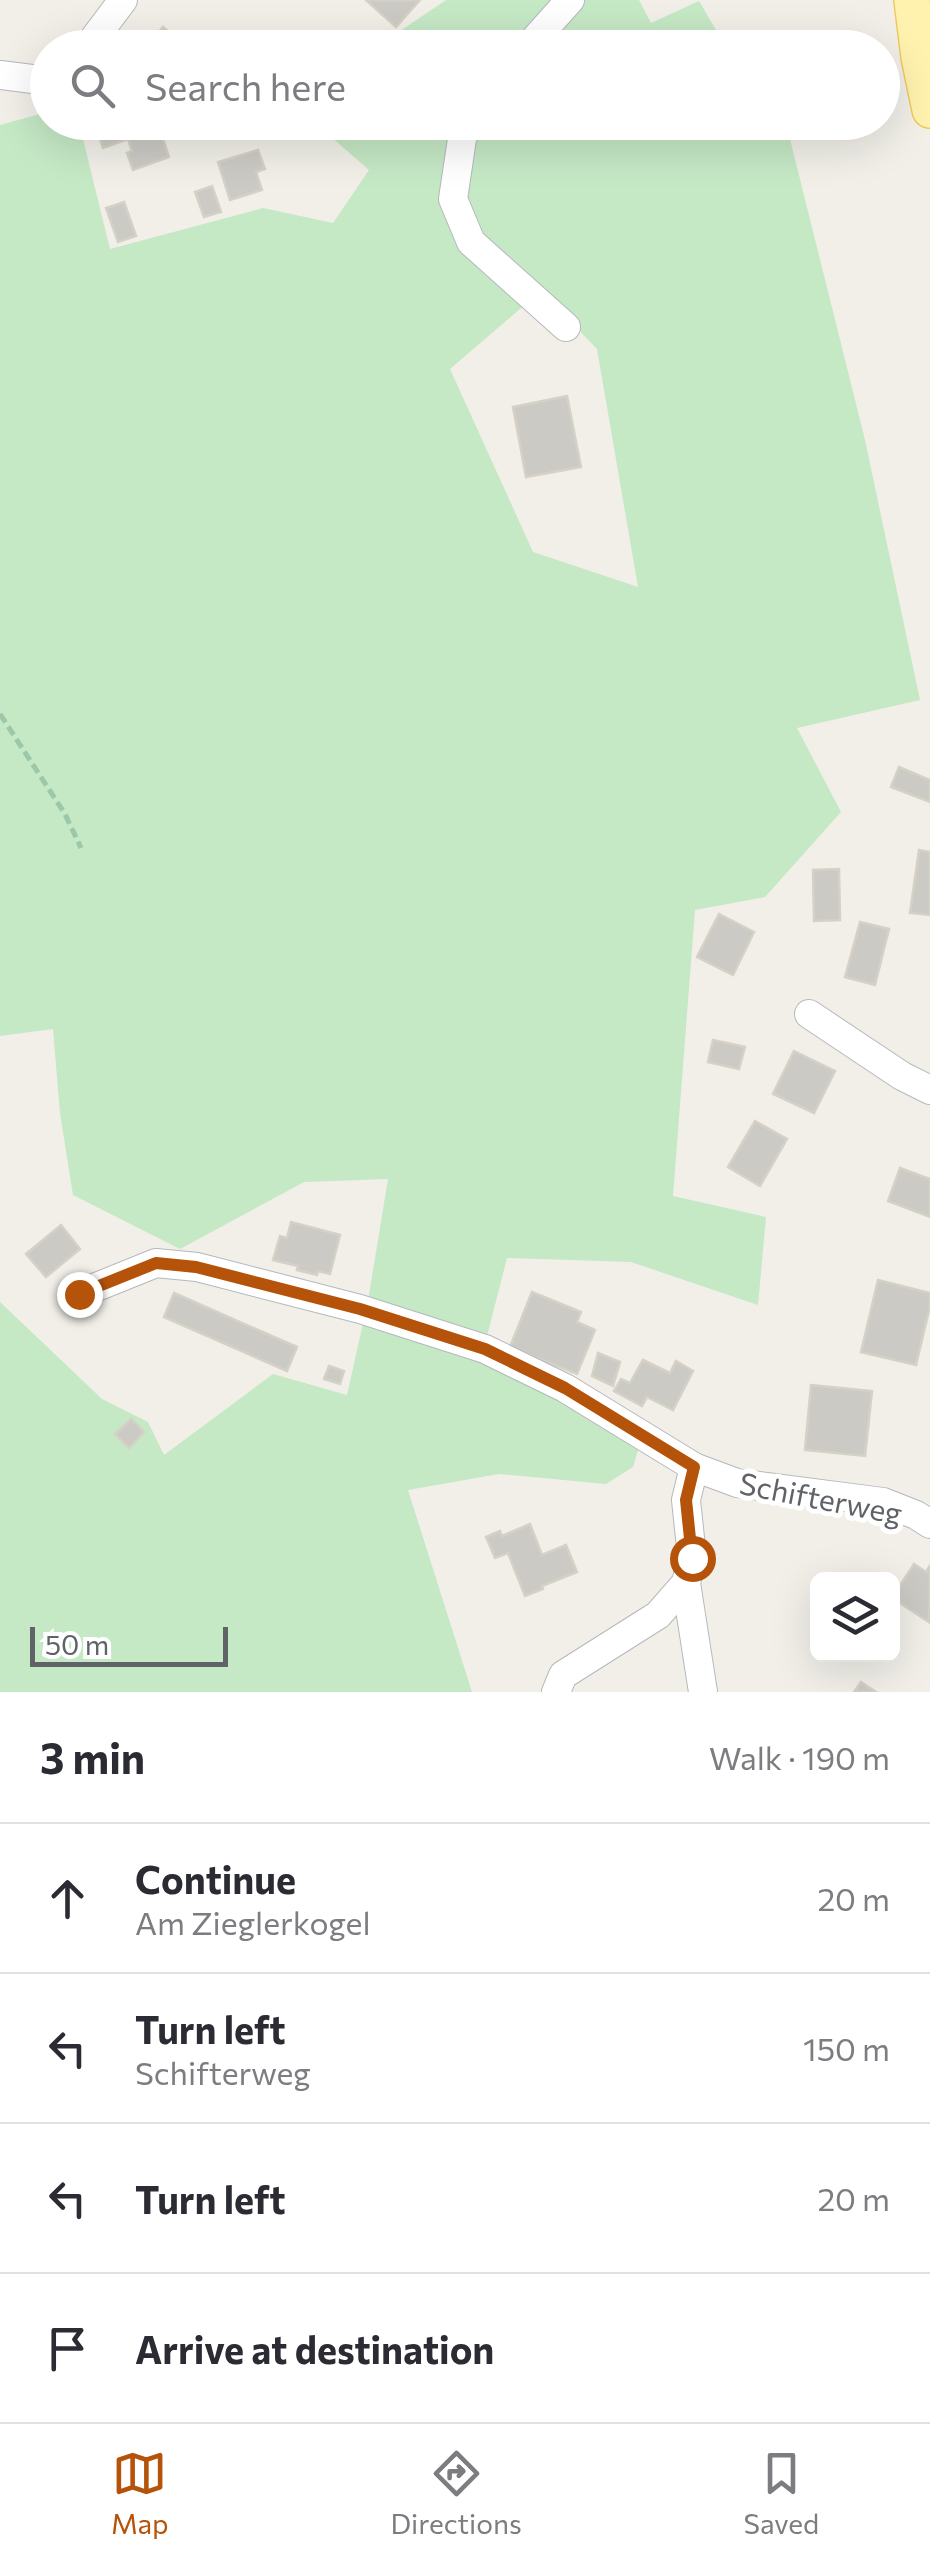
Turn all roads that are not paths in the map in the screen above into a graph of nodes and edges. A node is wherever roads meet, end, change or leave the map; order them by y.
1 (123, 0) edge
2 (570, 0) edge
3 (912, 0) edge
4 (100, 30) edge
5 (543, 30) edge
6 (0, 75) edge
7 (30, 80) edge
8 (930, 110) edge
9 (462, 140) edge
10 (566, 327) dead end
11 (809, 1014) dead end
12 (930, 1090) edge
13 (79, 1294) dead end
14 (694, 1467) junction
15 (930, 1524) edge
16 (686, 1583) junction
17 (556, 1692) edge
18 (702, 1692) edge

1 - 4 street
2 - 5 street
3 - 8 main road
6 - 7 street
9 - 10 street
11 - 12 street
13 - 14 street, Schifterweg
14 - 15 street, Schifterweg
14 - 16 street
16 - 17 street
16 - 18 street

